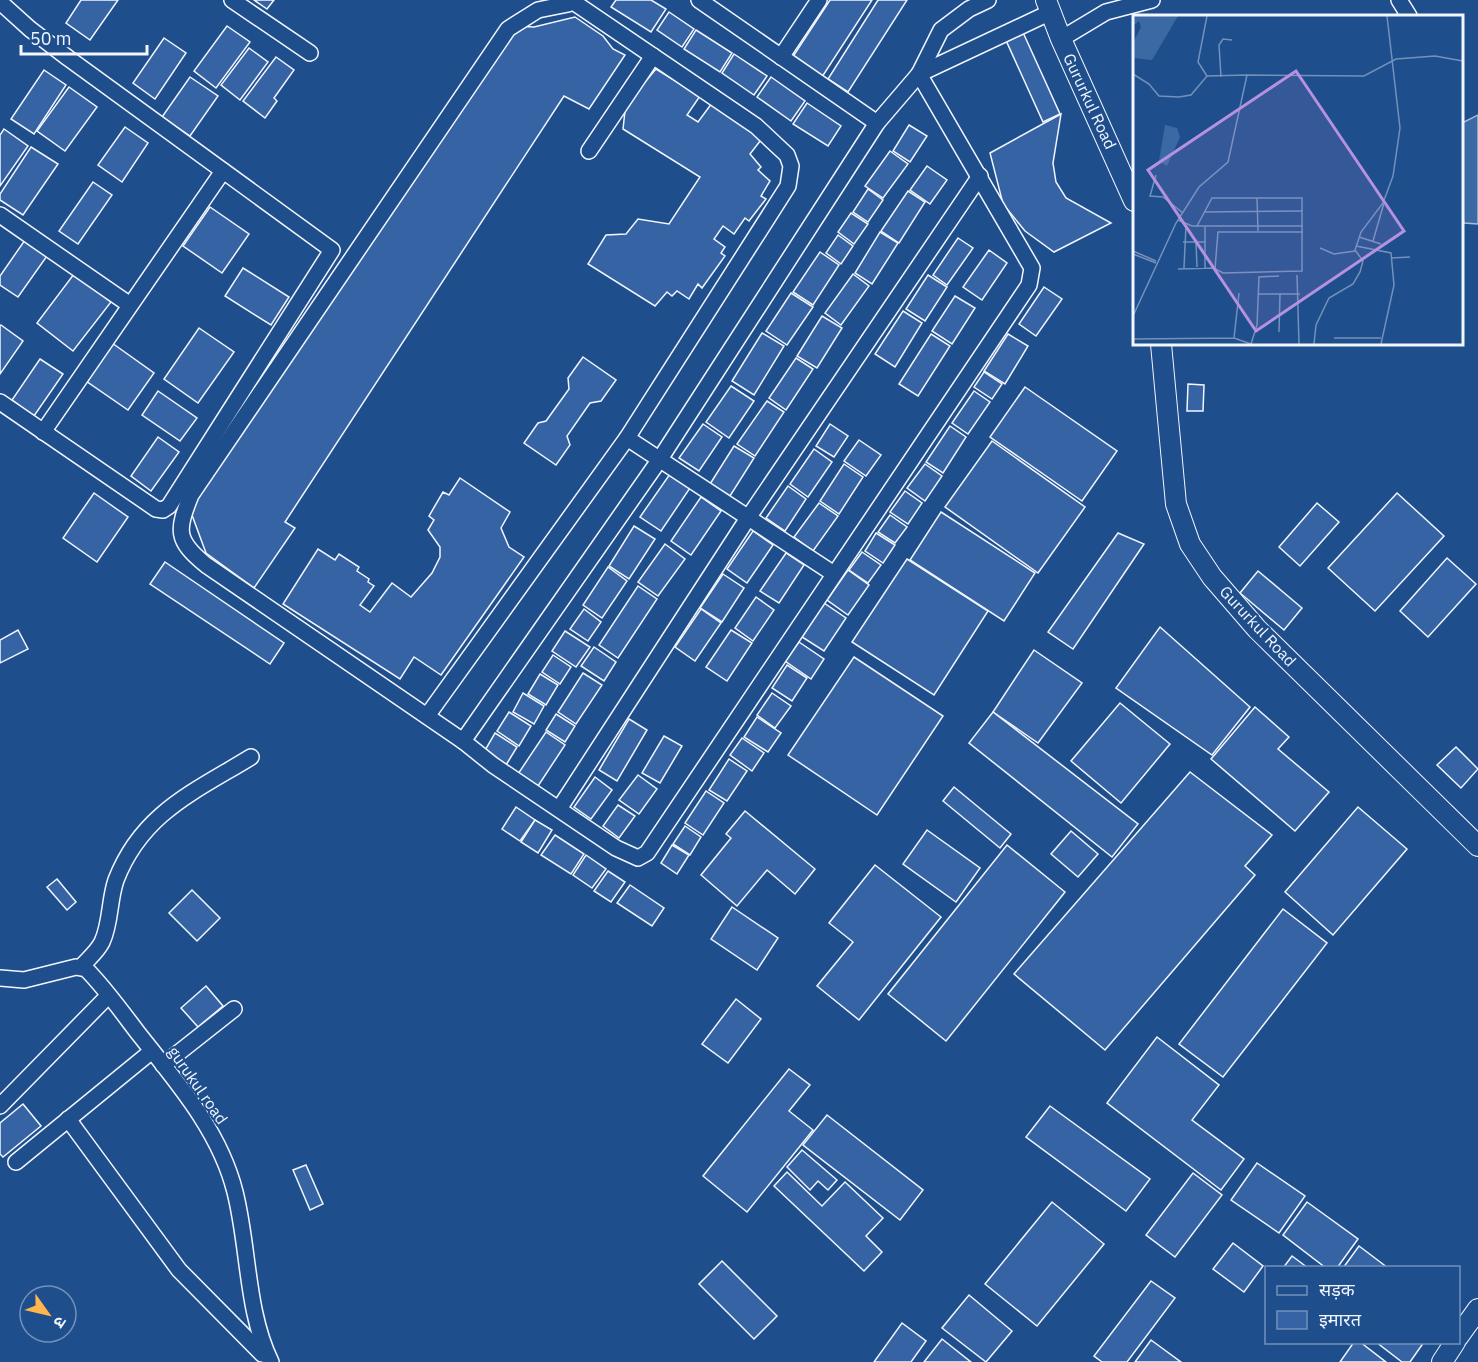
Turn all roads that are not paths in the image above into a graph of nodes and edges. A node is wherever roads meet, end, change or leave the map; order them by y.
1 (232, 0) edge
2 (699, 0) edge
3 (819, 0) edge
4 (988, 0) edge
5 (1152, 0) edge
6 (1400, 0) edge
7 (573, 1) edge
8 (0, 2) edge
9 (967, 4) edge
10 (1049, 6) edge
11 (1408, 15) edge
12 (1061, 39) junction
13 (310, 53) dead end
14 (654, 56) junction
15 (781, 57) junction
16 (919, 74) junction
17 (877, 123) junction
18 (589, 151) dead end
19 (223, 171) junction
20 (980, 176) junction
21 (1133, 199) edge
22 (0, 215) edge
23 (130, 305) junction
24 (1161, 345) edge
25 (0, 402) edge
26 (43, 432) junction
27 (627, 438) junction
28 (660, 459) junction
29 (748, 518) junction
30 (834, 574) junction
31 (427, 716) junction
32 (463, 741) junction
33 (251, 757) dead end
34 (560, 809) junction
35 (1478, 846) edge
36 (81, 967) junction
37 (0, 978) edge
38 (108, 996) junction
39 (234, 1009) dead end
40 (152, 1051) junction
41 (163, 1065) junction
42 (0, 1106) edge
43 (68, 1119) junction
44 (16, 1162) dead end
45 (1478, 1309) edge
46 (1460, 1334) edge
47 (1454, 1344) edge
48 (263, 1357) edge
49 (1442, 1362) edge

1 - 13 street
2 - 15 street
3 - 15 street
4 - 9 street
5 - 12 street
6 - 11 street
7 - 14 street
7 - 31 street
8 - 19 street
9 - 16 street
10 - 12 street, Gururkul Road
10 - 16 street
12 - 21 street, Gururkul Road
14 - 18 street
14 - 27 street
15 - 17 street
16 - 17 street
16 - 20 street
17 - 28 street
19 - 23 street
19 - 26 street
20 - 29 street
20 - 30 street
22 - 23 street
23 - 26 street
24 - 35 street, Gururkul Road
25 - 26 street
27 - 28 street
27 - 31 street
28 - 29 street
28 - 32 street
29 - 30 street
29 - 34 street
30 - 34 street
31 - 32 street
32 - 34 street
33 - 36 street
36 - 37 street
36 - 38 street, gurukul road
38 - 40 street, gurukul road
38 - 42 street
39 - 41 street
40 - 41 street, gurukul road
40 - 43 street
41 - 48 street, gurukul road
43 - 44 street
43 - 48 street
45 - 46 street
47 - 49 street

